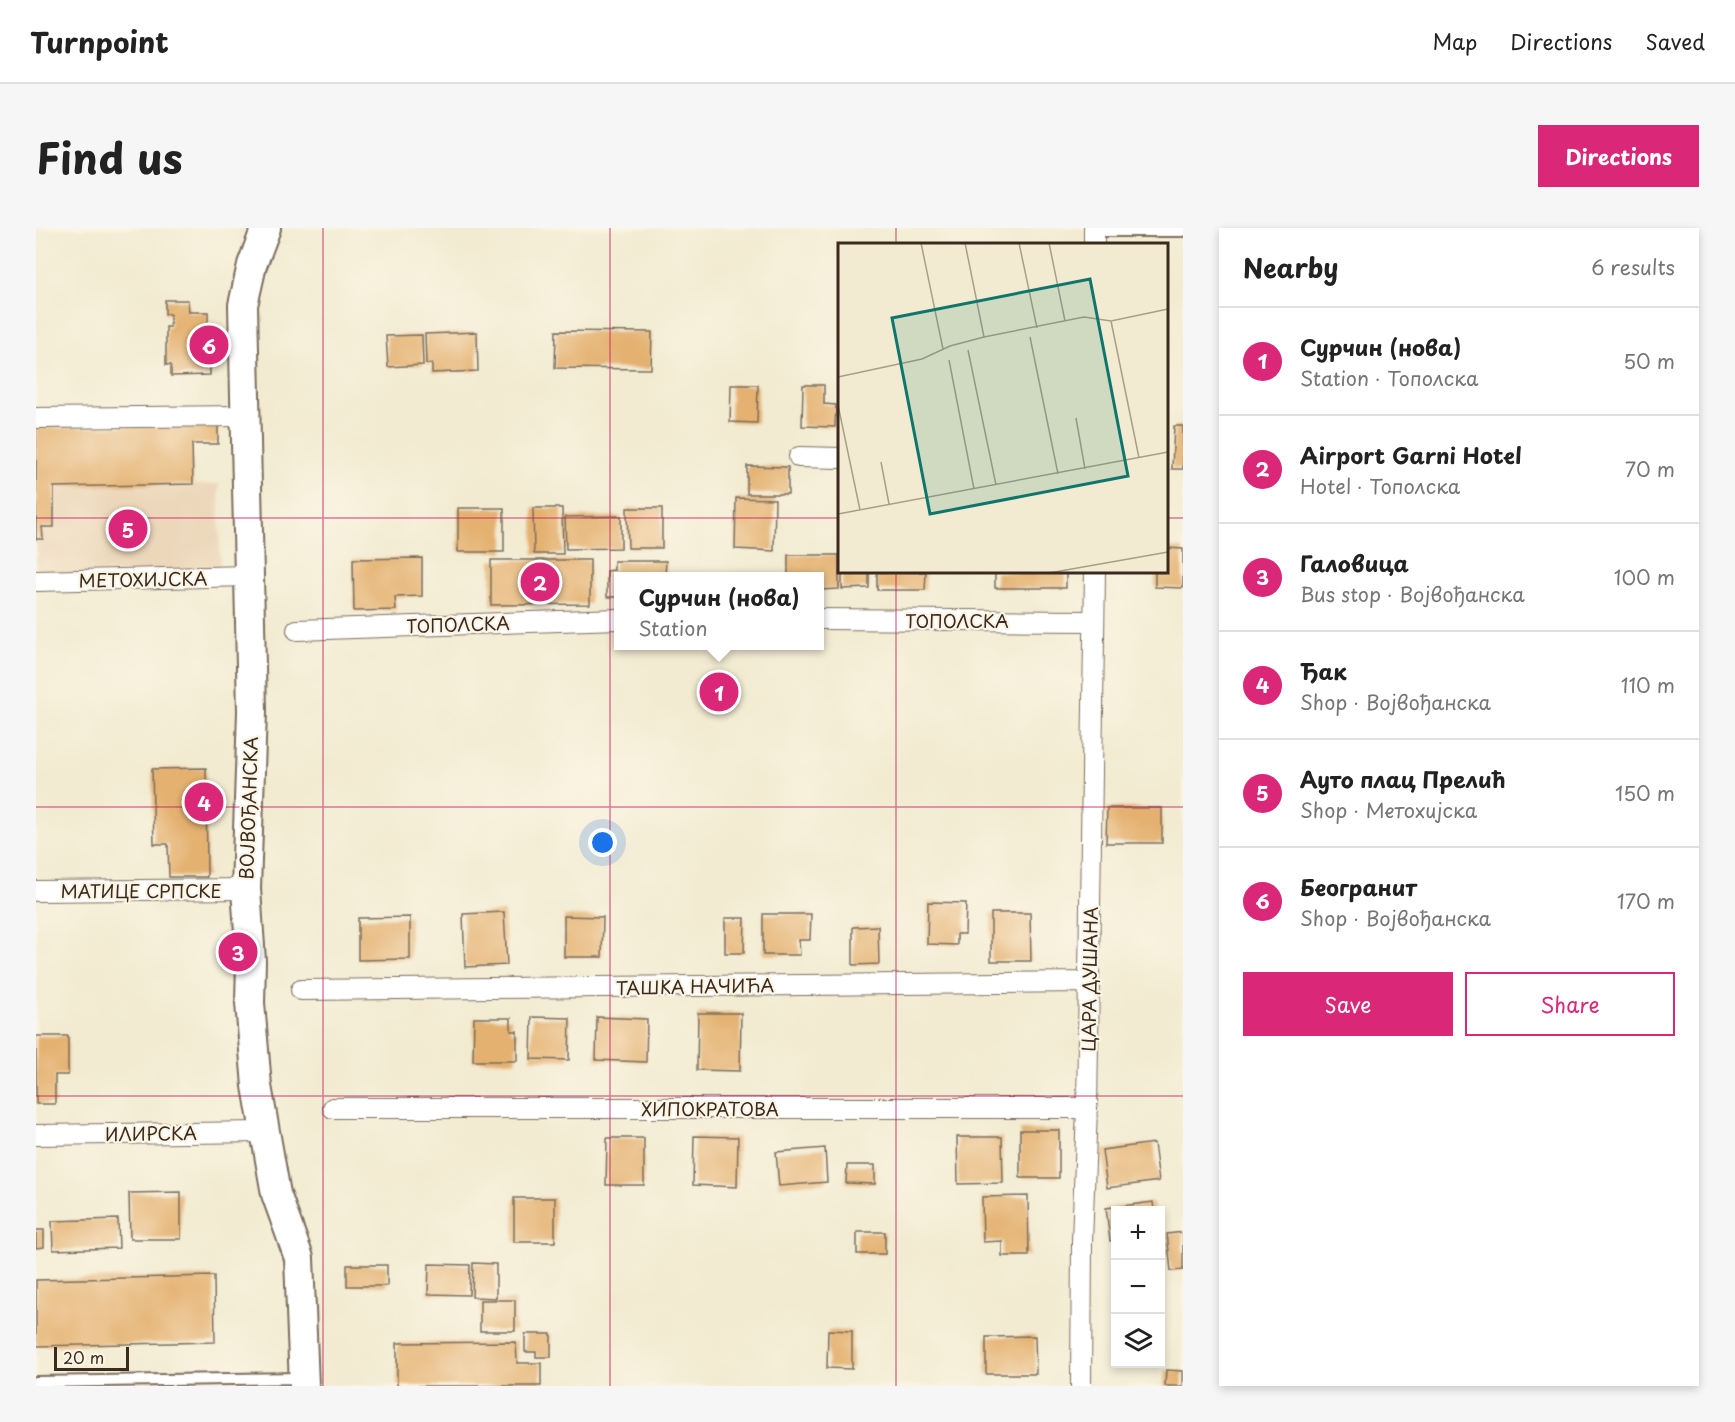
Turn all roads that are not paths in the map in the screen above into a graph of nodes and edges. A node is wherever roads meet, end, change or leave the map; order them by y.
1 (266, 228) edge
2 (1183, 231) edge
3 (1094, 235) edge
4 (244, 416) junction
5 (36, 418) edge
6 (799, 457) dead end
7 (838, 458) edge
8 (1095, 573) edge
9 (249, 576) junction
10 (36, 581) edge
11 (614, 619) edge
12 (824, 619) edge
13 (1095, 621) junction
14 (297, 630) dead end
15 (246, 889) junction
16 (36, 891) edge
17 (1089, 982) junction
18 (301, 990) dead end
19 (333, 1107) dead end
20 (1087, 1108) junction
21 (266, 1132) junction
22 (36, 1135) edge
23 (36, 1382) edge
24 (304, 1382) edge
25 (1081, 1386) edge

1 - 4 main road, ВОЈВОЂАНСКА
2 - 3 lane
4 - 5 street
4 - 9 main road, ВОЈВОЂАНСКА
6 - 7 street
8 - 13 street, ЦАРА ДУШАНА
9 - 10 street, МЕТОХИЈСКА
9 - 15 main road, ВОЈВОЂАНСКА
11 - 14 street, ТОПОЛСКА
12 - 13 street, ТОПОЛСКА
13 - 17 street, ЦАРА ДУШАНА
15 - 16 street, МАТИЦЕ СРПСКЕ
15 - 21 main road, ВОЈВОЂАНСКА
17 - 18 street, ТАШКА НАЧИЋА
17 - 20 street, ЦАРА ДУШАНА
19 - 20 street, ХИПОКРАТОВА
20 - 25 street, ЦАРА ДУШАНА
21 - 22 street, ИЛИРСКА
21 - 24 main road, ВОЈВОЂАНСКА
23 - 24 lane

